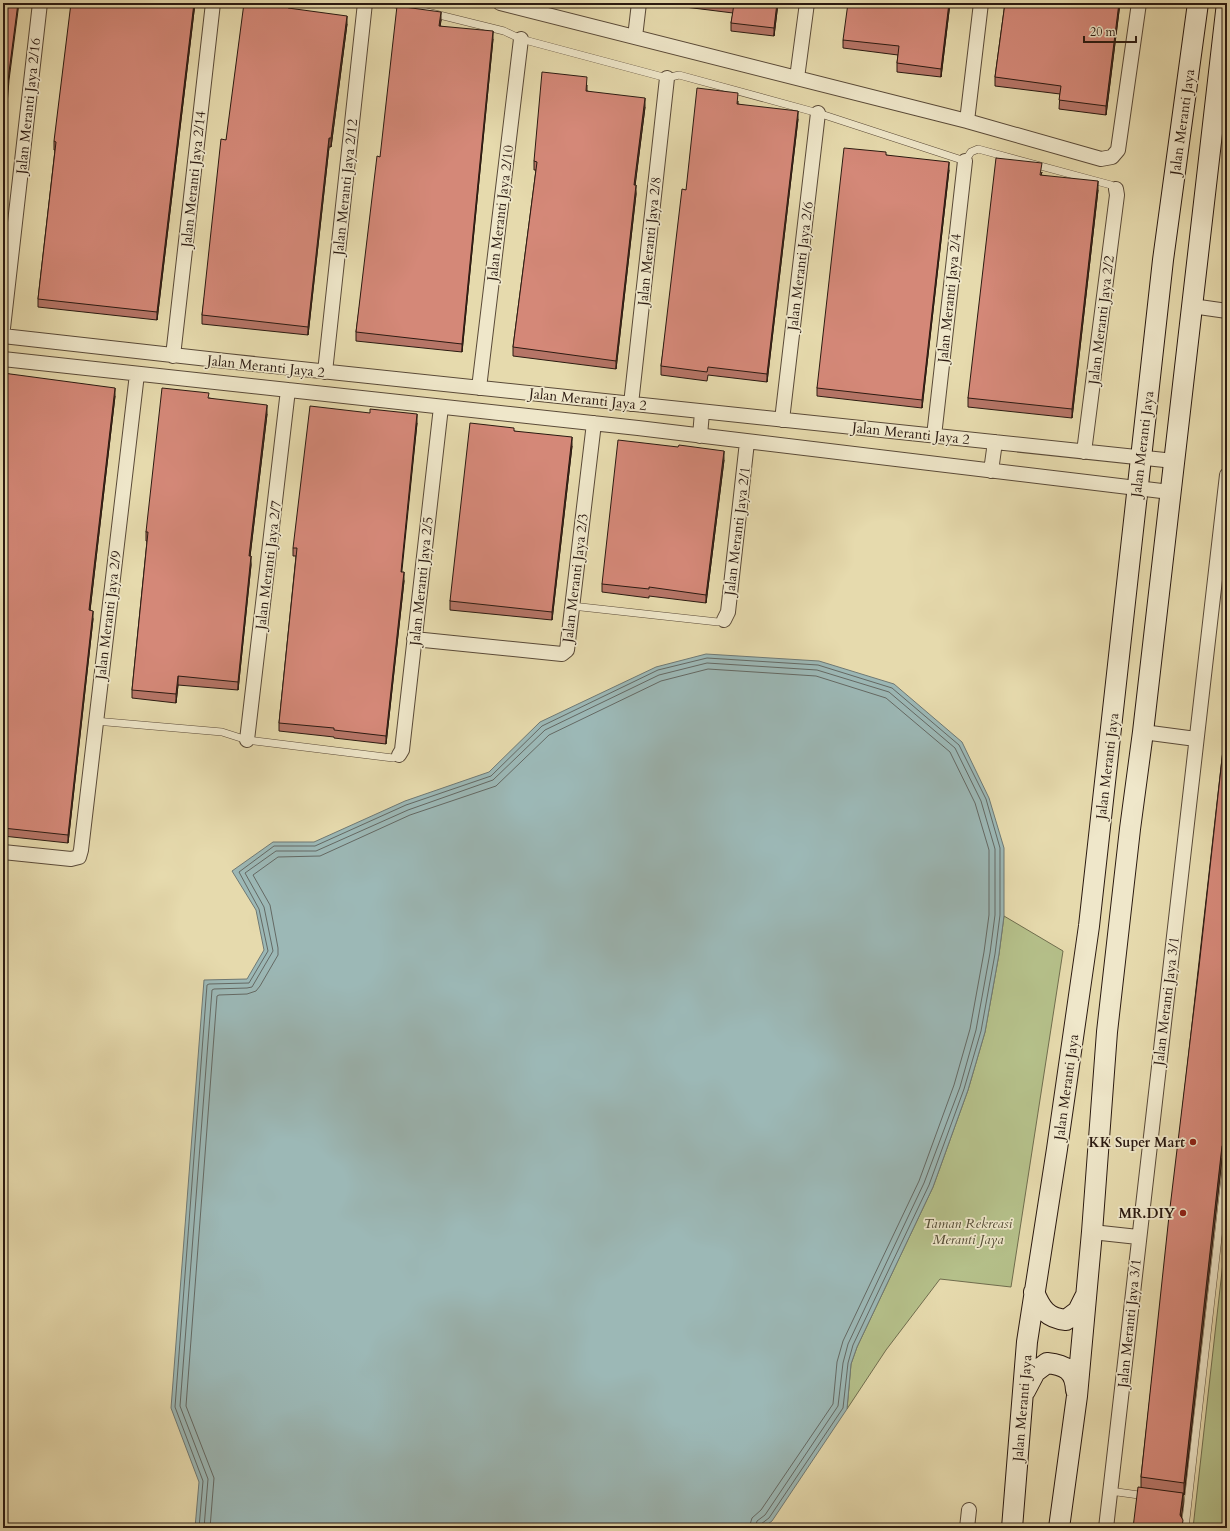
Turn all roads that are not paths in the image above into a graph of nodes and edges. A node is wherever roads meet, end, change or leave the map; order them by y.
1 (40, 3) edge
2 (213, 3) edge
3 (365, 3) edge
4 (391, 3) edge
5 (500, 3) edge
6 (639, 3) edge
7 (808, 3) edge
8 (981, 3) edge
9 (1139, 3) edge
10 (1198, 3) edge
11 (1227, 3) edge
12 (635, 37) junction
13 (521, 39) junction
14 (667, 78) junction
15 (797, 78) junction
16 (818, 113) junction
17 (967, 121) junction
18 (965, 161) junction
19 (1116, 189) joint
20 (1192, 306) junction
21 (1227, 311) edge
22 (3, 328) edge
23 (3, 336) edge
24 (173, 356) junction
25 (3, 359) edge
26 (325, 372) junction
27 (137, 374) junction
28 (402, 380) junction
29 (479, 388) junction
30 (288, 390) junction
31 (400, 402) junction
32 (631, 404) junction
33 (441, 407) junction
34 (702, 412) junction
35 (782, 420) junction
36 (594, 423) junction
37 (700, 436) junction
38 (934, 436) junction
39 (747, 442) junction
40 (995, 442) junction
41 (1084, 452) junction
42 (1141, 458) junction
43 (1174, 461) junction
44 (991, 471) junction
45 (1227, 475) edge
46 (1137, 489) junction
47 (1170, 492) junction
48 (572, 606) junction
49 (724, 620) joint
50 (414, 639) junction
51 (95, 721) junction
52 (1143, 732) junction
53 (1196, 739) junction
54 (247, 740) junction
55 (399, 755) joint
56 (3, 852) edge
57 (1227, 1159) edge
58 (1092, 1232) junction
59 (1138, 1237) junction
60 (1034, 1292) junction
61 (1086, 1295) junction
62 (1077, 1396) junction
63 (1022, 1397) junction
64 (1110, 1491) junction
65 (1157, 1497) edge
66 (1180, 1500) edge
67 (1188, 1501) junction
68 (969, 1510) dead end
69 (967, 1528) edge
70 (1012, 1528) edge
71 (1059, 1528) edge
72 (1106, 1528) edge
73 (1185, 1528) edge

1 - 22 street, Jalan Meranti Jaya 2/16
2 - 24 street, Jalan Meranti Jaya 2/14
3 - 26 street, Jalan Meranti Jaya 2/12
4 - 13 lane
5 - 12 street
6 - 12 street
7 - 15 street
8 - 17 street
9 - 17 street
10 - 42 street, Jalan Meranti Jaya
11 - 20 street
12 - 15 street
13 - 14 lane
13 - 29 street, Jalan Meranti Jaya 2/10
14 - 16 lane
14 - 32 street, Jalan Meranti Jaya 2/8
15 - 17 street
16 - 18 lane
16 - 35 street, Jalan Meranti Jaya 2/6
18 - 19 lane
18 - 38 street, Jalan Meranti Jaya 2/4
19 - 41 street, Jalan Meranti Jaya 2/2
20 - 21 street
20 - 43 street
23 - 24 street, Jalan Meranti Jaya 2
24 - 26 street, Jalan Meranti Jaya 2
25 - 27 street, Jalan Meranti Jaya 2
26 - 28 street, Jalan Meranti Jaya 2
27 - 30 street, Jalan Meranti Jaya 2
27 - 51 street, Jalan Meranti Jaya 2/9
28 - 29 street, Jalan Meranti Jaya 2
28 - 31 street
29 - 32 street, Jalan Meranti Jaya 2
30 - 31 street, Jalan Meranti Jaya 2
30 - 54 street, Jalan Meranti Jaya 2/7
31 - 33 street, Jalan Meranti Jaya 2
32 - 34 street, Jalan Meranti Jaya 2
33 - 36 street, Jalan Meranti Jaya 2
33 - 50 street, Jalan Meranti Jaya 2/5
34 - 35 street, Jalan Meranti Jaya 2
34 - 37 street
35 - 38 street, Jalan Meranti Jaya 2
36 - 37 street, Jalan Meranti Jaya 2
36 - 48 street, Jalan Meranti Jaya 2/3
37 - 39 street, Jalan Meranti Jaya 2
38 - 40 street, Jalan Meranti Jaya 2
39 - 44 street, Jalan Meranti Jaya 2
39 - 49 street, Jalan Meranti Jaya 2/1
40 - 41 street, Jalan Meranti Jaya 2
40 - 44 street
41 - 42 street, Jalan Meranti Jaya 2
42 - 43 street, Jalan Meranti Jaya 2
42 - 46 street, Jalan Meranti Jaya
43 - 47 street
44 - 46 street, Jalan Meranti Jaya 2
45 - 53 street, Jalan Meranti Jaya 3/1
46 - 47 street, Jalan Meranti Jaya 2
46 - 60 street, Jalan Meranti Jaya
47 - 52 street
48 - 49 lane
48 - 50 street, Jalan Meranti Jaya 2/3
50 - 55 street, Jalan Meranti Jaya 2/5
51 - 54 lane
51 - 56 street, Jalan Meranti Jaya 2/9
52 - 53 street
52 - 58 street
53 - 59 street, Jalan Meranti Jaya 3/1
54 - 55 lane
57 - 67 lane
58 - 59 street
58 - 61 street
59 - 64 street, Jalan Meranti Jaya 3/1
60 - 61 street
60 - 63 street, Jalan Meranti Jaya
61 - 62 street
62 - 63 street
62 - 71 street
63 - 70 street, Jalan Meranti Jaya
64 - 65 lane
64 - 72 street, Jalan Meranti Jaya 3/1
66 - 67 lane
67 - 73 lane
68 - 69 street

